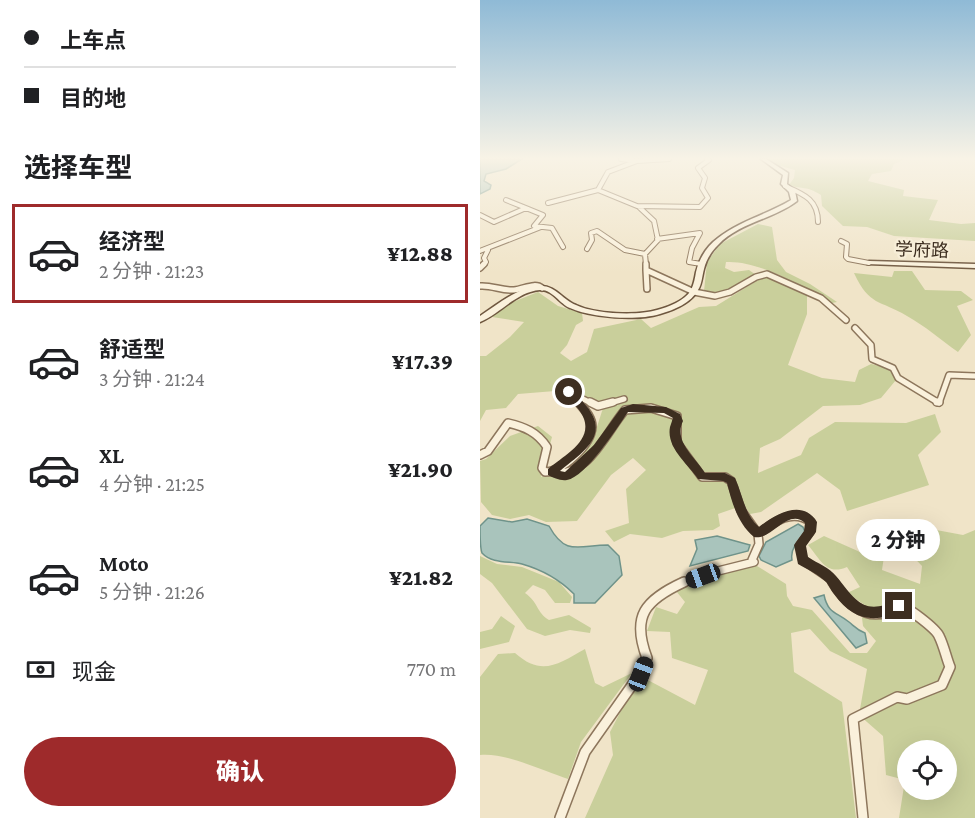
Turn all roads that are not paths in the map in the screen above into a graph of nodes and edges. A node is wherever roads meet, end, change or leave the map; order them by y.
1 (571, 197) edge
2 (610, 197) edge
3 (708, 197) edge
4 (793, 197) edge
5 (810, 197) edge
6 (506, 200) dead end
7 (549, 203) dead end
8 (639, 207) junction
9 (526, 208) junction
10 (480, 216) edge
11 (818, 222) dead end
12 (543, 226) junction
13 (657, 238) junction
14 (841, 241) dead end
15 (563, 247) dead end
16 (587, 249) dead end
17 (488, 250) junction
18 (480, 251) edge
19 (645, 254) junction
20 (869, 263) joint
21 (702, 264) junction
22 (975, 266) edge
23 (480, 268) edge
24 (645, 270) junction
25 (480, 286) edge
26 (542, 288) junction
27 (647, 290) dead end
28 (695, 290) junction
29 (480, 320) edge
30 (846, 320) dead end
31 (855, 328) dead end
32 (975, 376) edge
33 (624, 399) dead end
34 (480, 455) edge
35 (552, 472) junction
36 (758, 534) junction
37 (560, 818) edge
38 (863, 818) edge

1 - 7 street
2 - 8 street
3 - 8 street
4 - 21 street
5 - 11 street
6 - 9 street
8 - 13 street
9 - 10 street
9 - 12 street
12 - 15 street
12 - 17 street
13 - 19 street
13 - 21 street
14 - 20 street
16 - 19 street
17 - 18 street
17 - 23 street
19 - 24 street
20 - 22 street, 学府路
21 - 28 street
24 - 27 street
24 - 28 street
25 - 26 street
26 - 28 street
26 - 29 street
28 - 30 street
31 - 32 street
33 - 35 street
34 - 35 street
35 - 36 street
36 - 37 street
36 - 38 street

